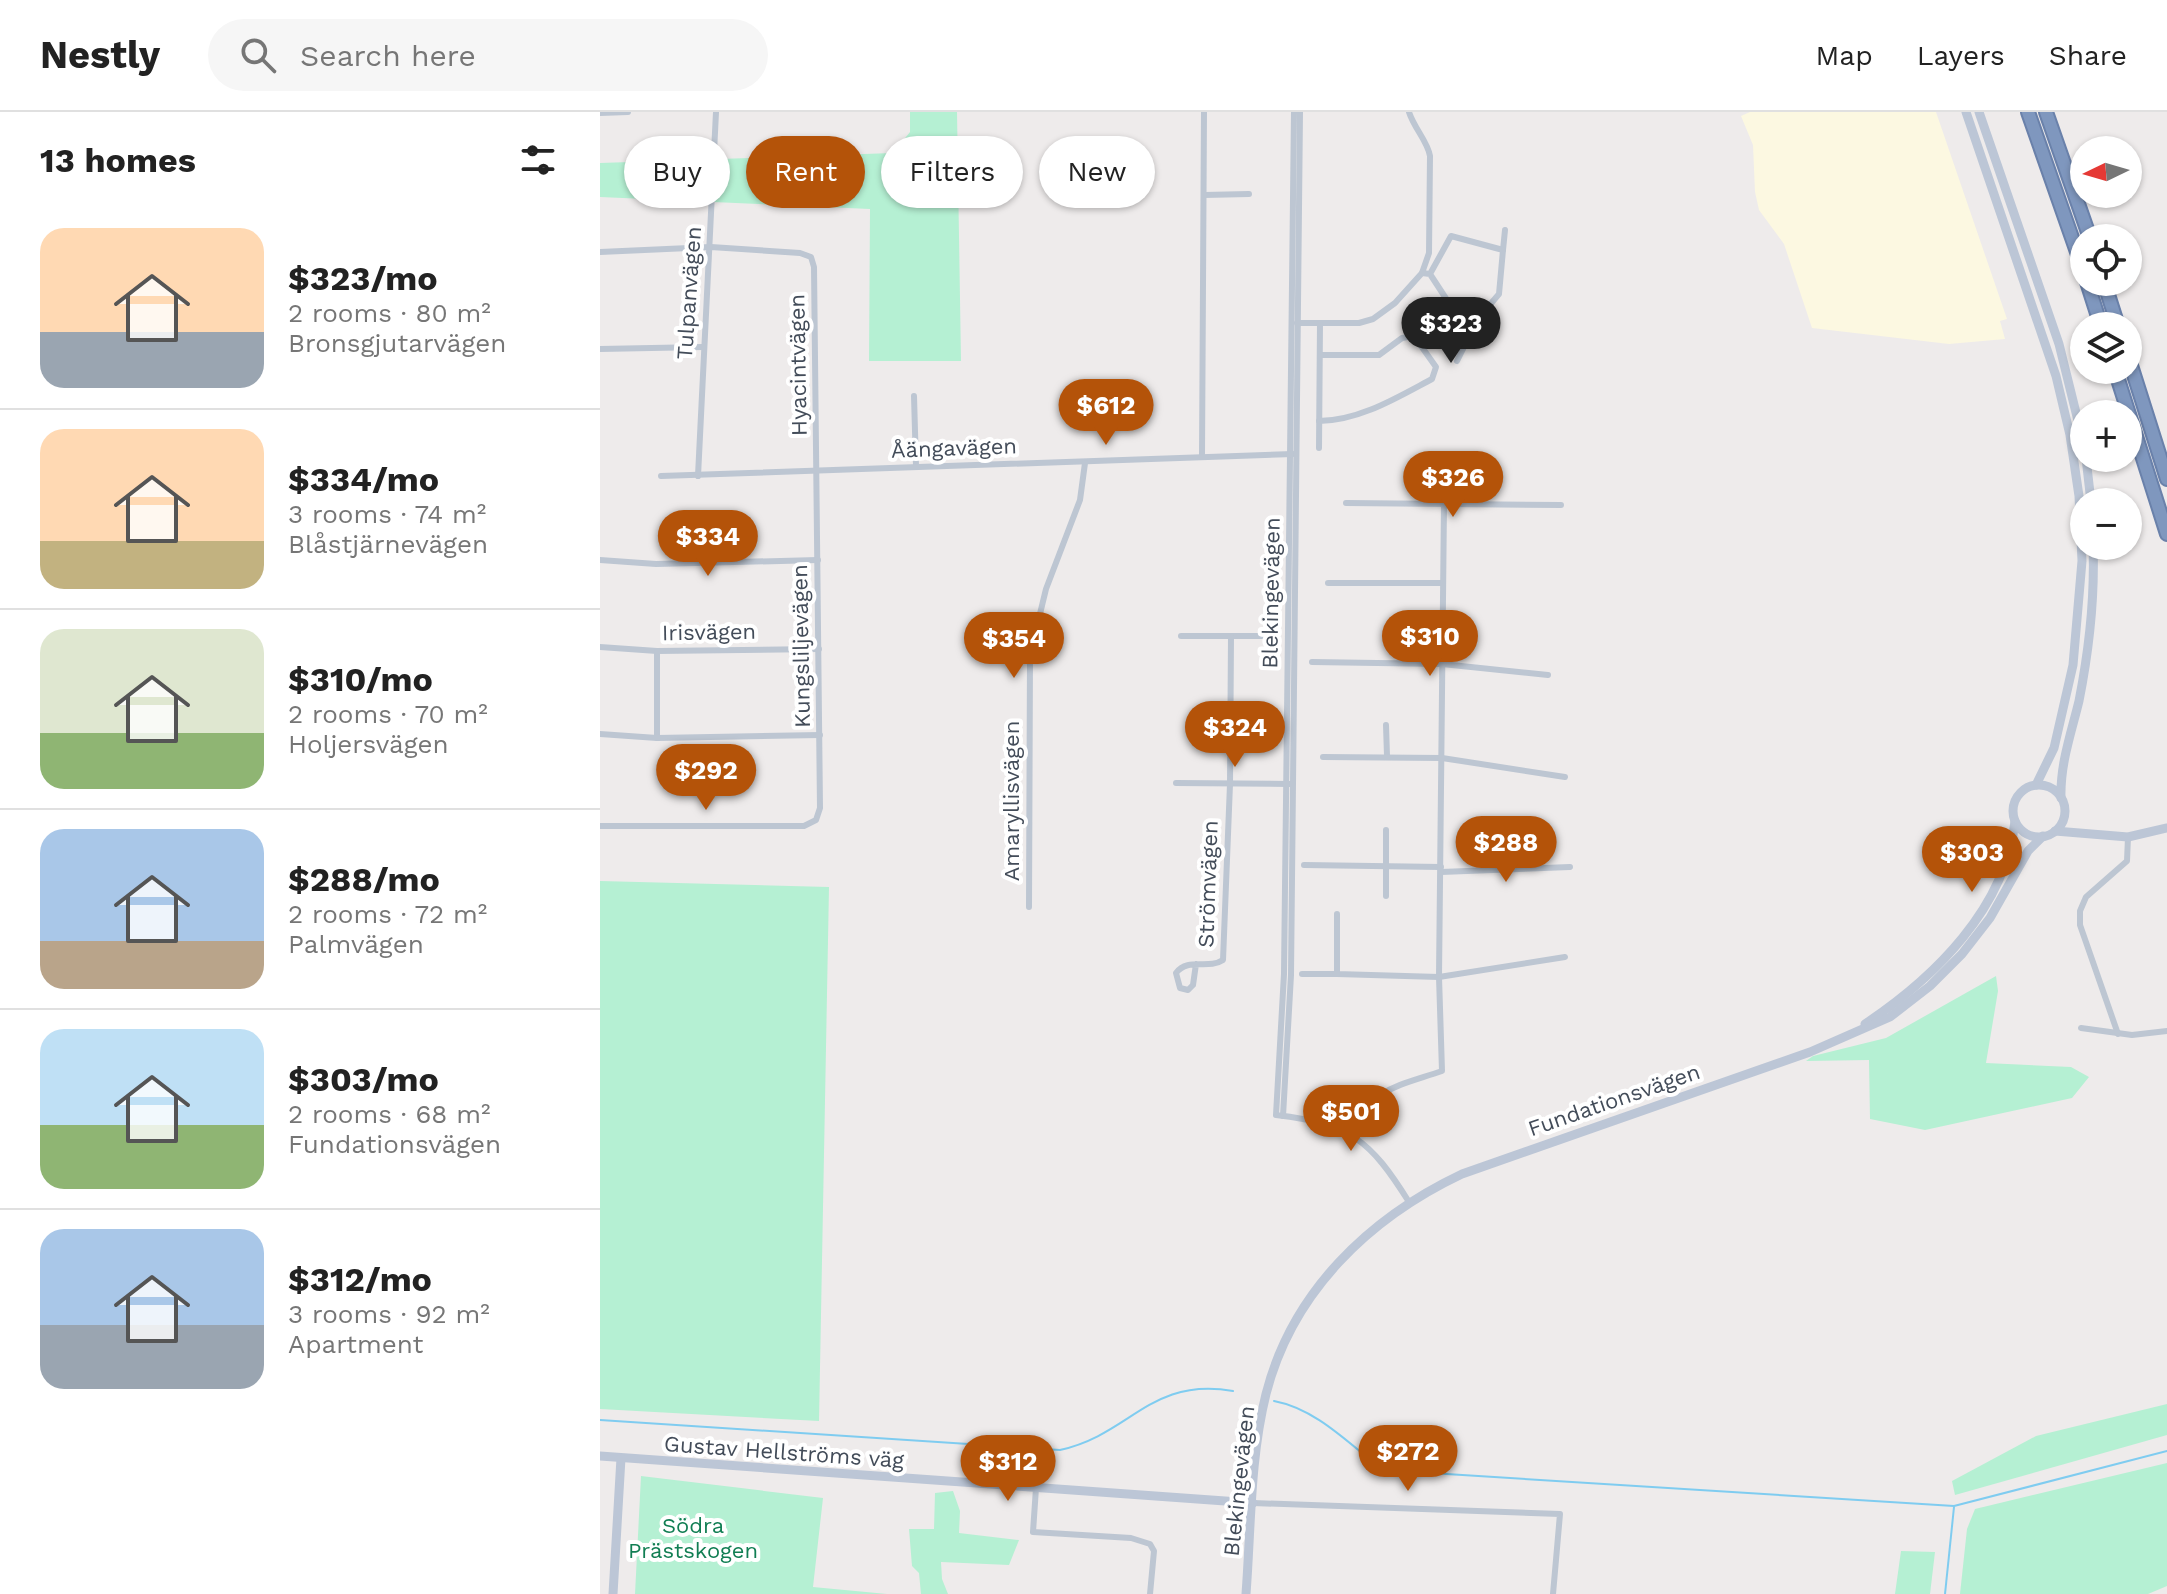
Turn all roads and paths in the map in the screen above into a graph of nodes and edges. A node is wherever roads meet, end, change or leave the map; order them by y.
1 (628, 112) edge
2 (716, 112) edge
3 (1204, 112) edge
4 (1297, 112) edge
5 (1409, 112) edge
6 (1966, 112) edge
7 (1979, 112) edge
8 (2028, 112) edge
9 (2046, 112) edge
10 (600, 113) edge
11 (1249, 194) dead end
12 (1204, 195) junction
13 (2085, 224) edge
14 (1505, 230) dead end
15 (2070, 232) edge
16 (711, 247) junction
17 (1503, 250) junction
18 (600, 252) edge
19 (1426, 274) junction
20 (1295, 323) junction
21 (1320, 323) junction
22 (1471, 327) junction
23 (703, 347) junction
24 (600, 349) edge
25 (1320, 355) junction
26 (1457, 361) dead end
27 (2119, 384) edge
28 (2137, 384) edge
29 (914, 396) dead end
30 (2073, 400) edge
31 (1319, 421) junction
32 (1319, 448) dead end
33 (1293, 454) junction
34 (1202, 456) junction
35 (1085, 463) junction
36 (916, 466) junction
37 (817, 472) junction
38 (661, 476) dead end
39 (698, 476) junction
40 (2167, 479) edge
41 (1346, 503) dead end
42 (1444, 504) junction
43 (1561, 505) dead end
44 (2167, 534) edge
45 (600, 560) edge
46 (818, 560) junction
47 (2092, 560) edge
48 (1328, 583) dead end
49 (1443, 583) junction
50 (1181, 636) dead end
51 (1231, 636) junction
52 (1278, 636) dead end
53 (600, 647) edge
54 (819, 649) junction
55 (657, 651) junction
56 (1312, 662) dead end
57 (1442, 664) junction
58 (1548, 675) dead end
59 (1386, 725) dead end
60 (600, 734) edge
61 (820, 735) junction
62 (657, 738) junction
63 (1387, 756) junction
64 (1323, 757) dead end
65 (1442, 758) junction
66 (1565, 777) dead end
67 (1176, 783) dead end
68 (1230, 784) junction
69 (1290, 784) junction
70 (2036, 785) junction
71 (2061, 798) junction
72 (2064, 813) junction
73 (2015, 821) junction
74 (600, 826) edge
75 (2167, 828) edge
76 (1386, 830) dead end
77 (2055, 831) junction
78 (2096, 833) junction
79 (2043, 836) junction
80 (2128, 837) junction
81 (1304, 865) dead end
82 (1386, 865) junction
83 (1570, 867) dead end
84 (1441, 869) junction
85 (1386, 896) dead end
86 (1029, 907) dead end
87 (1337, 914) dead end
88 (1565, 957) dead end
89 (1196, 964) junction
90 (1302, 974) dead end
91 (1337, 974) junction
92 (1439, 977) junction
93 (2081, 1028) dead end
94 (2167, 1031) edge
95 (2118, 1034) junction
96 (1836, 1042) junction
97 (1348, 1133) junction
98 (1409, 1202) junction
99 (600, 1456) edge
100 (621, 1458) junction
101 (1036, 1488) junction
102 (1253, 1503) junction
103 (613, 1594) edge
104 (1150, 1594) edge
105 (1246, 1594) edge
106 (1553, 1594) edge

1 - 10 street
2 - 16 street, Tulpanvägen
3 - 12 street
4 - 20 street, Blekingevägen
5 - 19 street
6 - 70 main road
7 - 30 main road
8 - 15 highway
9 - 13 highway
11 - 12 street
12 - 34 street
14 - 17 street
16 - 18 street
16 - 23 street, Tulpanvägen
16 - 37 street, Hyacintvägen
17 - 19 street
17 - 22 street
19 - 21 street
19 - 22 street
20 - 21 street
20 - 33 street, Blekingevägen
21 - 25 street
22 - 26 street
23 - 24 street
23 - 39 street, Tulpanvägen
25 - 31 street
25 - 31 street
27 - 44 highway
28 - 40 highway
29 - 36 street
31 - 32 street
33 - 34 street, Åängavägen
33 - 69 street, Blekingevägen
34 - 35 street, Åängavägen
35 - 36 street, Åängavägen
35 - 86 street, Amaryllisvägen
36 - 37 street, Åängavägen
37 - 39 street, Åängavägen
37 - 46 street, Kungsliljevägen
38 - 39 street, Åängavägen
41 - 42 street
42 - 43 street
42 - 49 street
45 - 46 street
46 - 54 street, Kungsliljevägen
47 - 71 main road
48 - 49 street
49 - 57 street
50 - 51 street
51 - 52 street
51 - 68 street, Strömvägen
53 - 55 street, Irisvägen
54 - 55 street, Irisvägen
54 - 61 street, Kungsliljevägen
55 - 62 street
56 - 57 street
57 - 58 street
57 - 65 street
59 - 63 street
60 - 62 street
61 - 62 street
61 - 74 street, Kungsliljevägen
63 - 64 street
63 - 65 street
65 - 66 street
65 - 84 street
67 - 68 street
68 - 69 street
68 - 89 street, Strömvägen
69 - 97 street, Blekingevägen
70 - 71 main road
70 - 73 main road
71 - 72 main road
72 - 77 main road
72 - 78 main road
73 - 79 main road
73 - 96 main road, Fundationsvägen
75 - 80 main road
76 - 82 street
77 - 78 main road
77 - 79 main road
78 - 80 main road
79 - 96 main road, Fundationsvägen
80 - 95 street
81 - 82 street
82 - 84 street
82 - 85 street
83 - 84 street
84 - 92 street
87 - 91 street
88 - 92 street
89 - 89 street, Strömvägen
90 - 91 street
91 - 92 street
92 - 97 street
93 - 95 street
94 - 95 street
96 - 98 main road, Fundationsvägen
97 - 98 street, Blekingevägen
98 - 102 main road, Blekingevägen
99 - 100 main road, Gustav Hellströms väg
100 - 101 main road, Gustav Hellströms väg
100 - 103 main road
101 - 102 main road, Gustav Hellströms väg
101 - 104 street
102 - 105 main road, Blekingevägen
102 - 106 street

